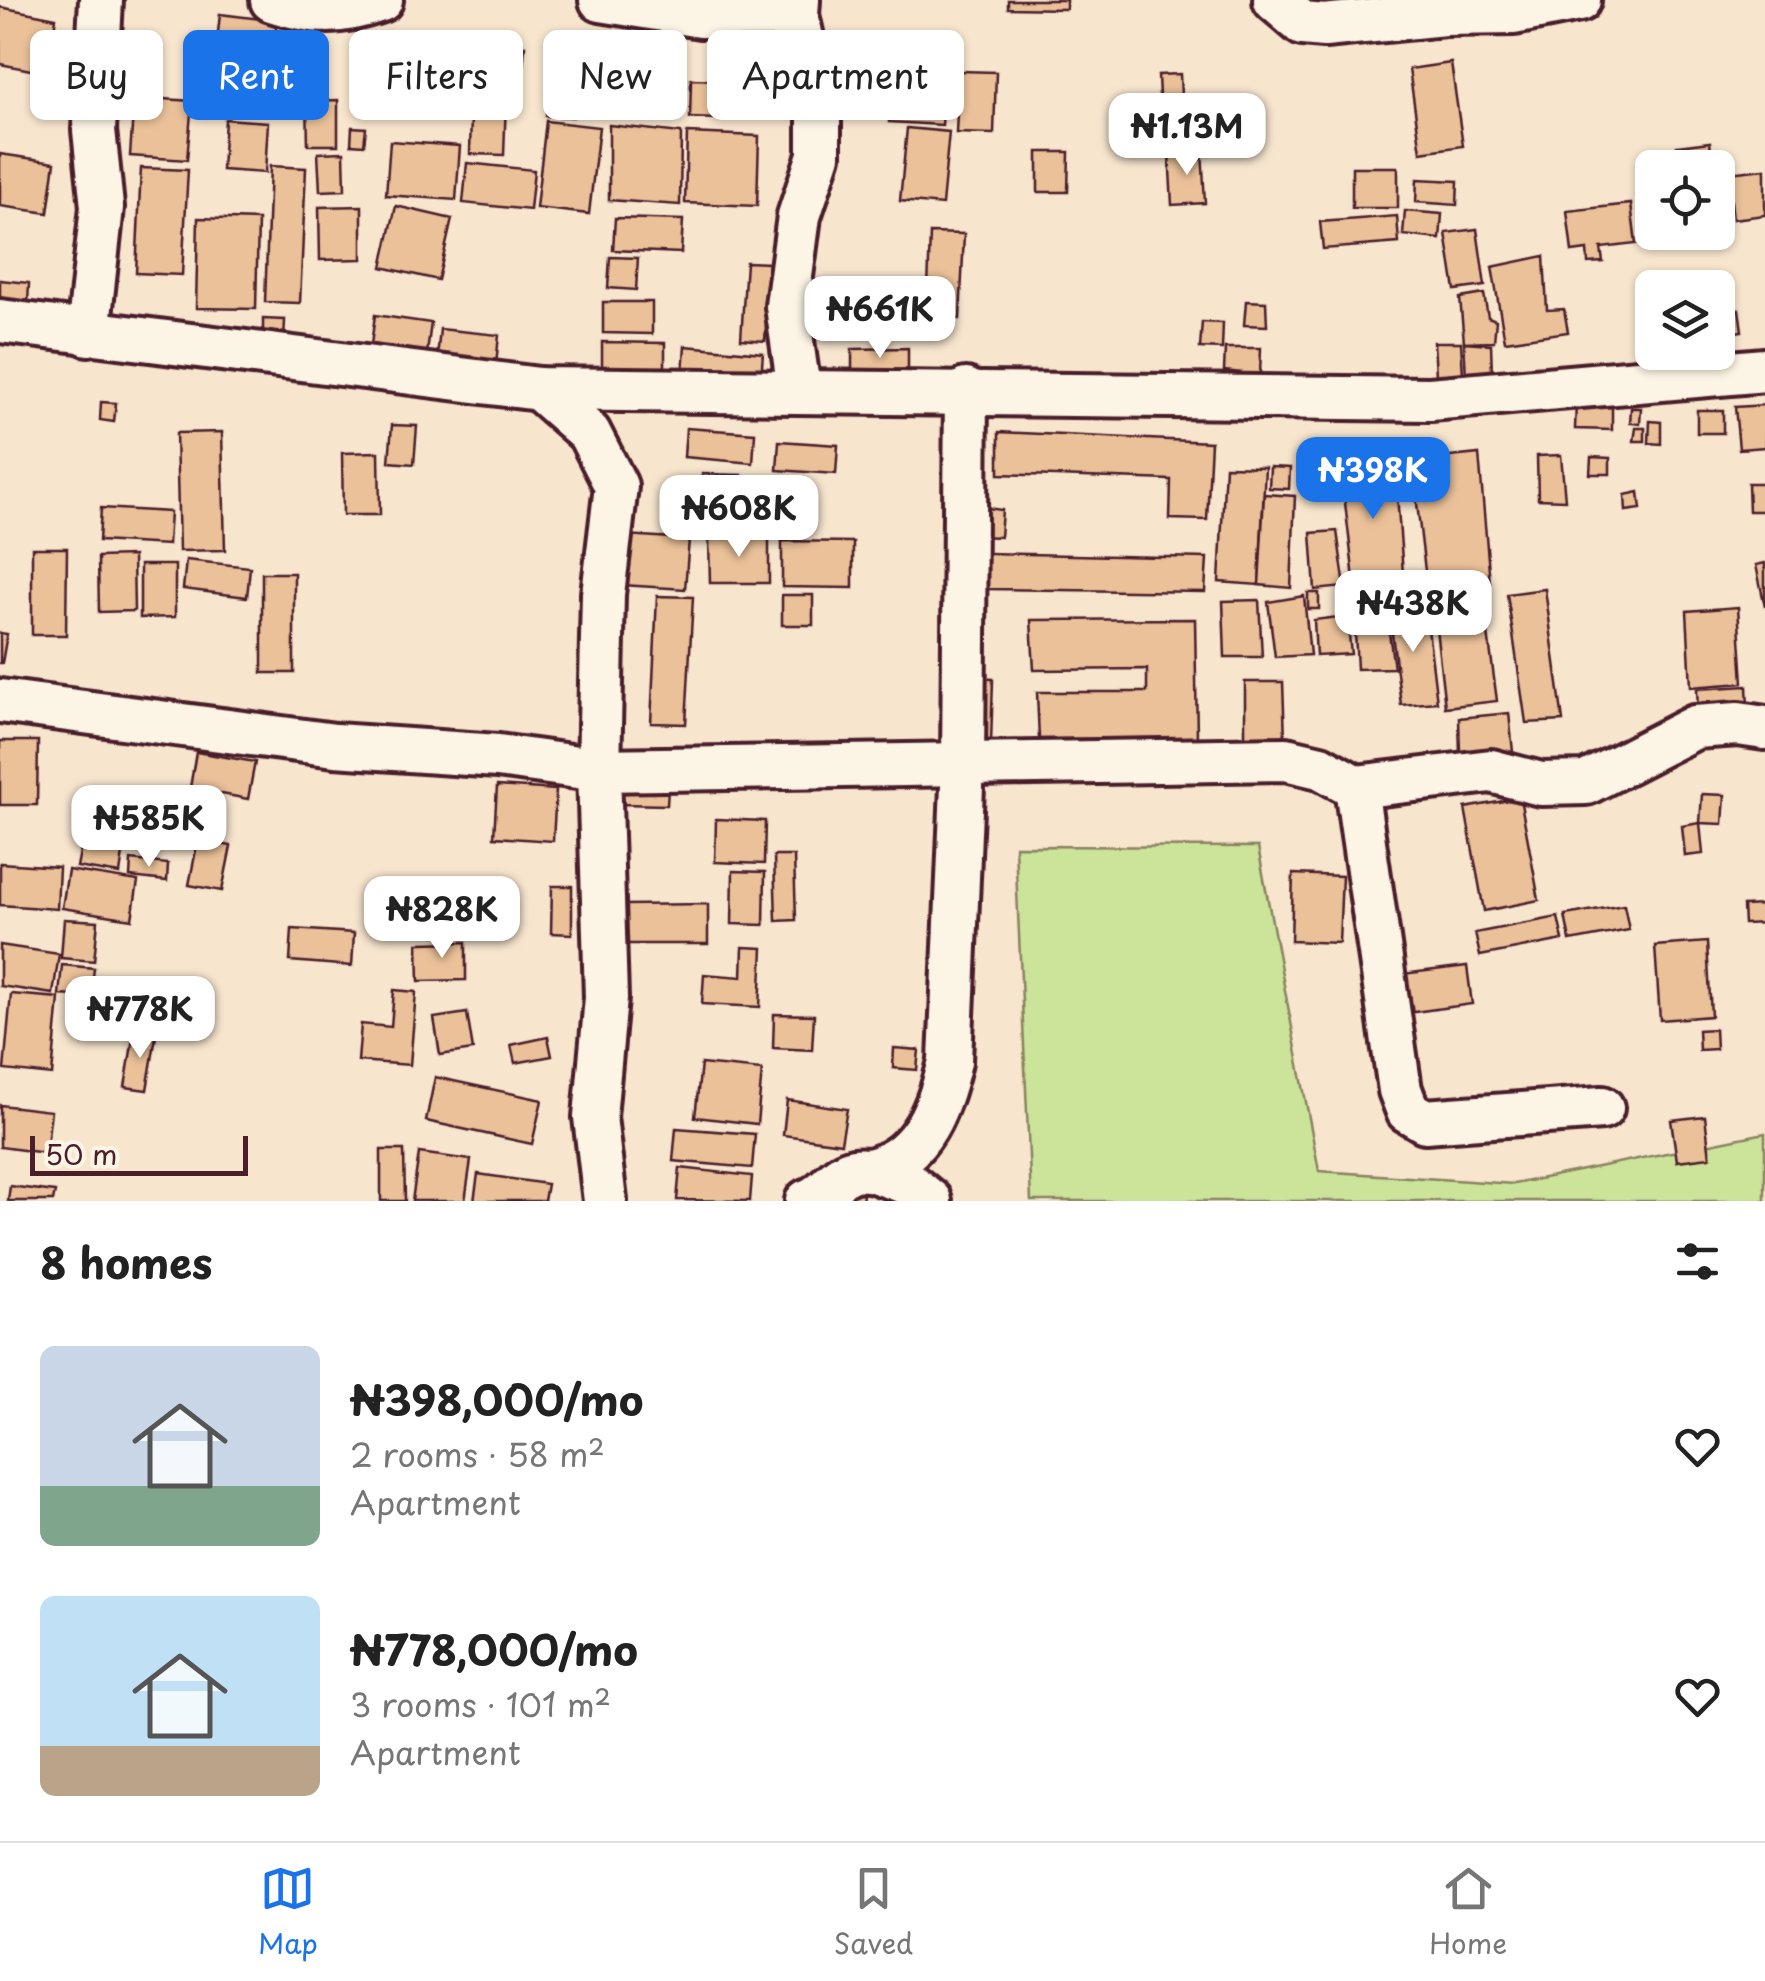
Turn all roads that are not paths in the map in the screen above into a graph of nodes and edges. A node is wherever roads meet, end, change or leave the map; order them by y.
1 (101, 0) edge
2 (272, 0) edge
3 (381, 0) edge
4 (601, 0) edge
5 (1275, 0) edge
6 (1579, 0) edge
7 (1538, 4) edge
8 (798, 8) edge
9 (0, 322) edge
10 (88, 334) junction
11 (1765, 370) edge
12 (538, 388) junction
13 (799, 390) junction
14 (966, 390) junction
15 (0, 701) edge
16 (1765, 728) edge
17 (963, 764) junction
18 (599, 770) junction
19 (1356, 787) junction
20 (1602, 1108) dead end
21 (871, 1170) junction
22 (605, 1201) edge
23 (807, 1201) edge
24 (930, 1201) edge

1 - 10 street
2 - 3 street
4 - 8 street
5 - 7 street
6 - 7 street
8 - 13 street
9 - 10 street
10 - 12 street
11 - 14 street
12 - 13 street
12 - 18 street
13 - 14 street
14 - 17 street
15 - 18 street
16 - 19 street
17 - 18 street
17 - 19 street
17 - 21 street
18 - 22 street
19 - 20 street
21 - 23 street
21 - 24 street

